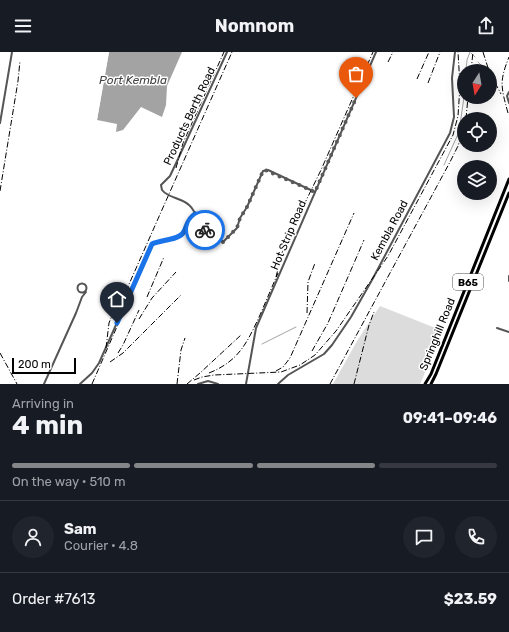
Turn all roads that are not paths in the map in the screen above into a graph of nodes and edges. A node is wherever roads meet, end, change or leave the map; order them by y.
1 (12, 52) edge
2 (227, 52) edge
3 (376, 52) edge
4 (455, 52) edge
5 (509, 92) edge
6 (509, 101) edge
7 (0, 123) edge
8 (509, 178) edge
9 (315, 192) junction
10 (509, 193) edge
11 (195, 214) junction
12 (509, 276) edge
13 (509, 281) edge
14 (78, 290) junction
15 (86, 292) junction
16 (81, 300) junction
17 (497, 328) dead end
18 (509, 332) edge
19 (44, 384) edge
20 (80, 384) edge
21 (198, 384) edge
22 (218, 384) edge
23 (246, 384) edge
24 (278, 384) edge
25 (425, 384) edge
26 (432, 384) edge

1 - 7 street
2 - 11 street, Products Berth Road
3 - 9 street, Hot Strip Road
4 - 24 street, Kembla Road
5 - 6 street
8 - 25 main road, Springhill Road / B65
9 - 11 street
9 - 23 street, Hot Strip Road
10 - 26 main road, Springhill Road / B65
11 - 20 street
12 - 13 street
14 - 15 street
14 - 15 street
14 - 16 street
15 - 16 street
16 - 19 street
17 - 18 street
21 - 22 street

